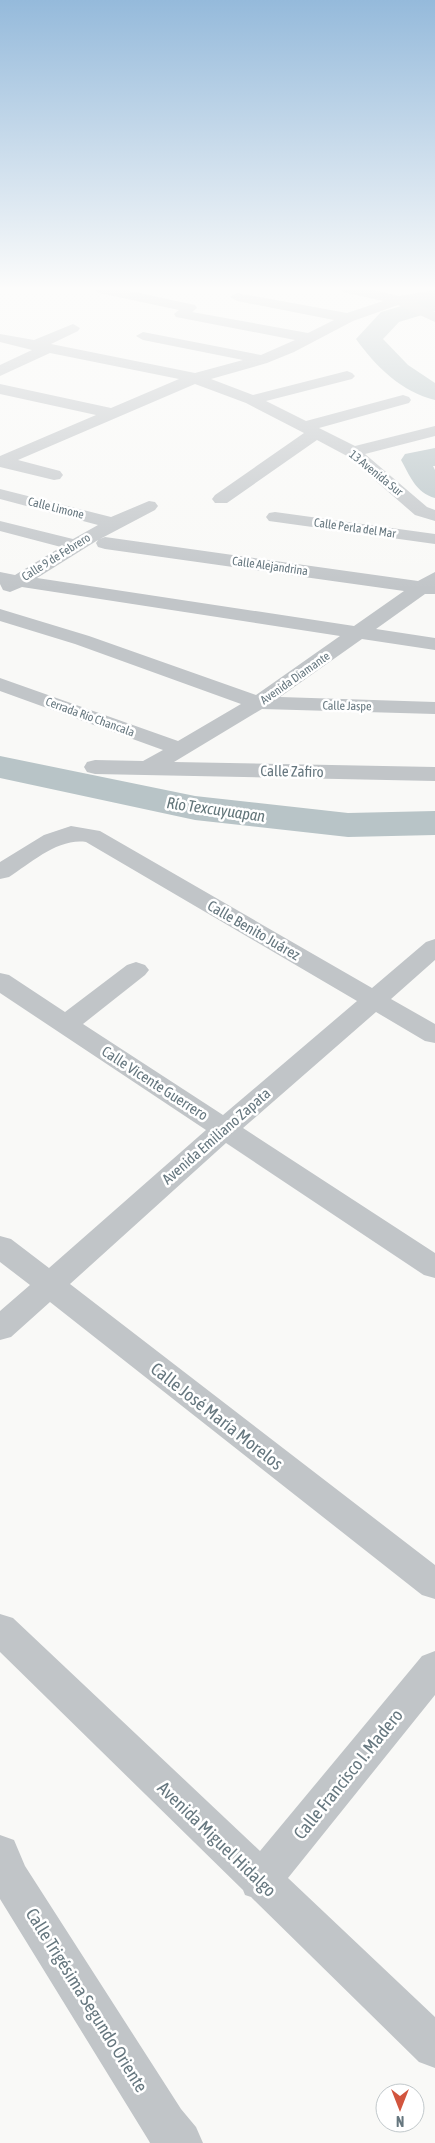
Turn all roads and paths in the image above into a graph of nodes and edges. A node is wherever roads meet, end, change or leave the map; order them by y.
1 (0, 389) edge
2 (170, 389) edge
3 (224, 389) edge
4 (296, 389) edge
5 (252, 400) junction
6 (403, 400) dead end
7 (114, 414) junction
8 (310, 430) junction
9 (435, 430) edge
10 (353, 452) junction
11 (0, 462) edge
12 (54, 476) dead end
13 (0, 494) edge
14 (221, 499) dead end
15 (149, 506) dead end
16 (435, 516) edge
17 (275, 517) dead end
18 (113, 523) junction
19 (0, 526) edge
20 (435, 539) edge
21 (105, 543) dead end
22 (74, 546) junction
23 (8, 580) edge
24 (431, 585) edge
25 (0, 592) edge
26 (0, 615) edge
27 (358, 633) junction
28 (435, 644) edge
29 (0, 684) edge
30 (258, 703) junction
31 (435, 708) edge
32 (180, 749) junction
33 (95, 767) dead end
34 (148, 768) junction
35 (435, 774) edge
36 (0, 872) edge
37 (435, 947) edge
38 (136, 970) dead end
39 (0, 981) edge
40 (373, 999) junction
41 (66, 1024) junction
42 (435, 1035) edge
43 (224, 1128) junction
44 (0, 1246) edge
45 (435, 1268) edge
46 (49, 1284) junction
47 (0, 1329) edge
48 (435, 1585) edge
49 (0, 1629) edge
50 (435, 1667) edge
51 (3, 1873) edge
52 (260, 1882) junction
53 (435, 2047) edge
54 (167, 2137) edge

1 - 7 street
2 - 7 street
3 - 5 street, 13 Avenida Sur
4 - 5 street
5 - 8 street, 13 Avenida Sur
6 - 8 street
7 - 11 street
8 - 10 street, 13 Avenida Sur
8 - 14 street
9 - 10 street
10 - 16 street, 13 Avenida Sur
11 - 12 street
13 - 18 street, Calle Limone
15 - 18 street, Calle 9 de Febrero
17 - 20 street, Calle Perla del Mar
18 - 22 street, Calle 9 de Febrero
19 - 22 street
21 - 24 street, Calle Alejandrina
22 - 23 street, Calle 9 de Febrero
23 - 25 street, Calle 9 de Febrero
23 - 27 street
24 - 27 street, Avenida Diamante
26 - 30 street
27 - 28 street
27 - 30 street, Avenida Diamante
29 - 32 street, Cerrada Río Chancala
30 - 31 street, Calle Jaspe
30 - 32 street, Avenida Diamante
32 - 34 street, Avenida Diamante
33 - 34 street, Calle Zafiro
34 - 35 street, Calle Zafiro
36 - 40 street, Calle Benito Juárez
37 - 40 street, Avenida Emiliano Zapata
38 - 41 street
39 - 41 street, Calle Vicente Guerrero
40 - 42 street, Calle Benito Juárez
40 - 43 street, Avenida Emiliano Zapata
41 - 43 street, Calle Vicente Guerrero
43 - 45 street, Calle Vicente Guerrero
43 - 46 street, Avenida Emiliano Zapata
44 - 46 street, Calle José María Morelos
46 - 47 street, Avenida Emiliano Zapata
46 - 48 street, Calle José María Morelos
49 - 52 street, Avenida Miguel Hidalgo
50 - 52 street, Calle Francisco I. Madero
51 - 54 street, Calle Trigésima Segundo Oriente
52 - 53 street, Avenida Miguel Hidalgo

